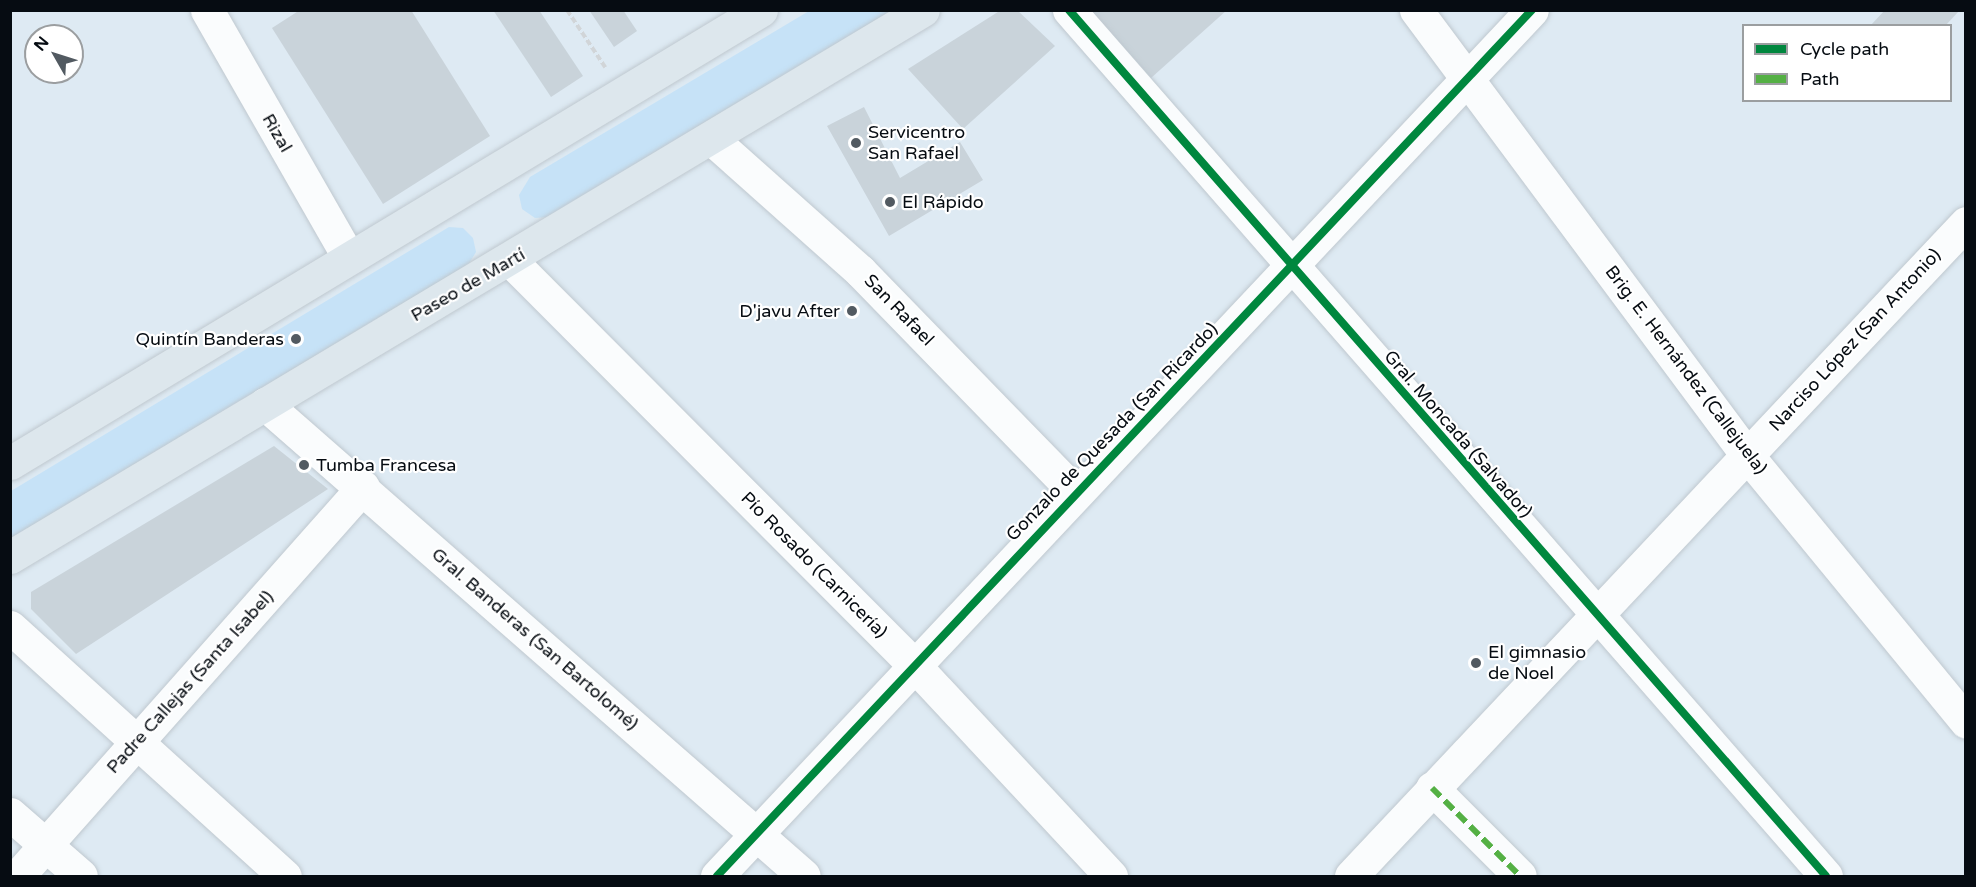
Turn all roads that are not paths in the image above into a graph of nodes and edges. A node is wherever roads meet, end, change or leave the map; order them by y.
1 (207, 10) edge
2 (761, 10) edge
3 (923, 10) edge
4 (1069, 10) edge
5 (1416, 10) edge
6 (1532, 10) edge
7 (1469, 77) junction
8 (713, 140) junction
9 (1965, 223) edge
10 (348, 256) junction
11 (511, 261) junction
12 (1292, 267) junction
13 (264, 404) junction
14 (1747, 455) junction
15 (10, 463) edge
16 (363, 487) junction
17 (1074, 491) junction
18 (10, 557) edge
19 (1594, 613) junction
20 (10, 627) edge
21 (914, 665) junction
22 (1965, 722) edge
23 (139, 741) junction
24 (1432, 788) junction
25 (10, 814) edge
26 (756, 833) junction
27 (45, 845) junction
28 (18, 876) edge
29 (81, 876) edge
30 (285, 876) edge
31 (717, 876) edge
32 (804, 876) edge
33 (1111, 876) edge
34 (1351, 876) edge
35 (1520, 876) edge
36 (1826, 876) edge

1 - 10 street, Rizal
2 - 10 main road
3 - 8 main road, Paseo de Martí
4 - 12 street, Gral. Moncada (Salvador)
5 - 7 street, Brig. E. Hernández (Callejuela)
6 - 7 street, Gonzalo de Quesada (San Ricardo)
7 - 12 street, Gonzalo de Quesada (San Ricardo)
7 - 14 street, Brig. E. Hernández (Callejuela)
8 - 11 main road, Paseo de Martí
8 - 17 street, San Rafael
9 - 14 street, Narciso López (San Antonio)
10 - 15 main road
11 - 13 main road, Paseo de Martí
11 - 21 street, Pío Rosado (Carnicería)
12 - 17 street, Gonzalo de Quesada (San Ricardo)
12 - 19 street, Gral. Moncada (Salvador)
13 - 16 street, Gral. Banderas (San Bartolomé)
13 - 18 main road, Paseo de Martí
14 - 19 street, Narciso López (San Antonio)
14 - 22 street, Brig. E. Hernández (Callejuela)
16 - 23 street, Padre Callejas (Santa Isabel)
16 - 26 street, Gral. Banderas (San Bartolomé)
17 - 21 street, Gonzalo de Quesada (San Ricardo)
19 - 24 street, Narciso López (San Antonio)
19 - 36 street, Gral. Moncada (Salvador)
20 - 23 street
21 - 26 street, Gonzalo de Quesada (San Ricardo)
21 - 33 street, Pío Rosado (Carnicería)
23 - 27 street, Padre Callejas (Santa Isabel)
23 - 30 street
24 - 34 street, Narciso López (San Antonio)
24 - 35 street
25 - 27 street
26 - 31 street, Gonzalo de Quesada (San Ricardo)
26 - 32 street, Gral. Banderas (San Bartolomé)
27 - 28 street, Padre Callejas (Santa Isabel)
27 - 29 street

